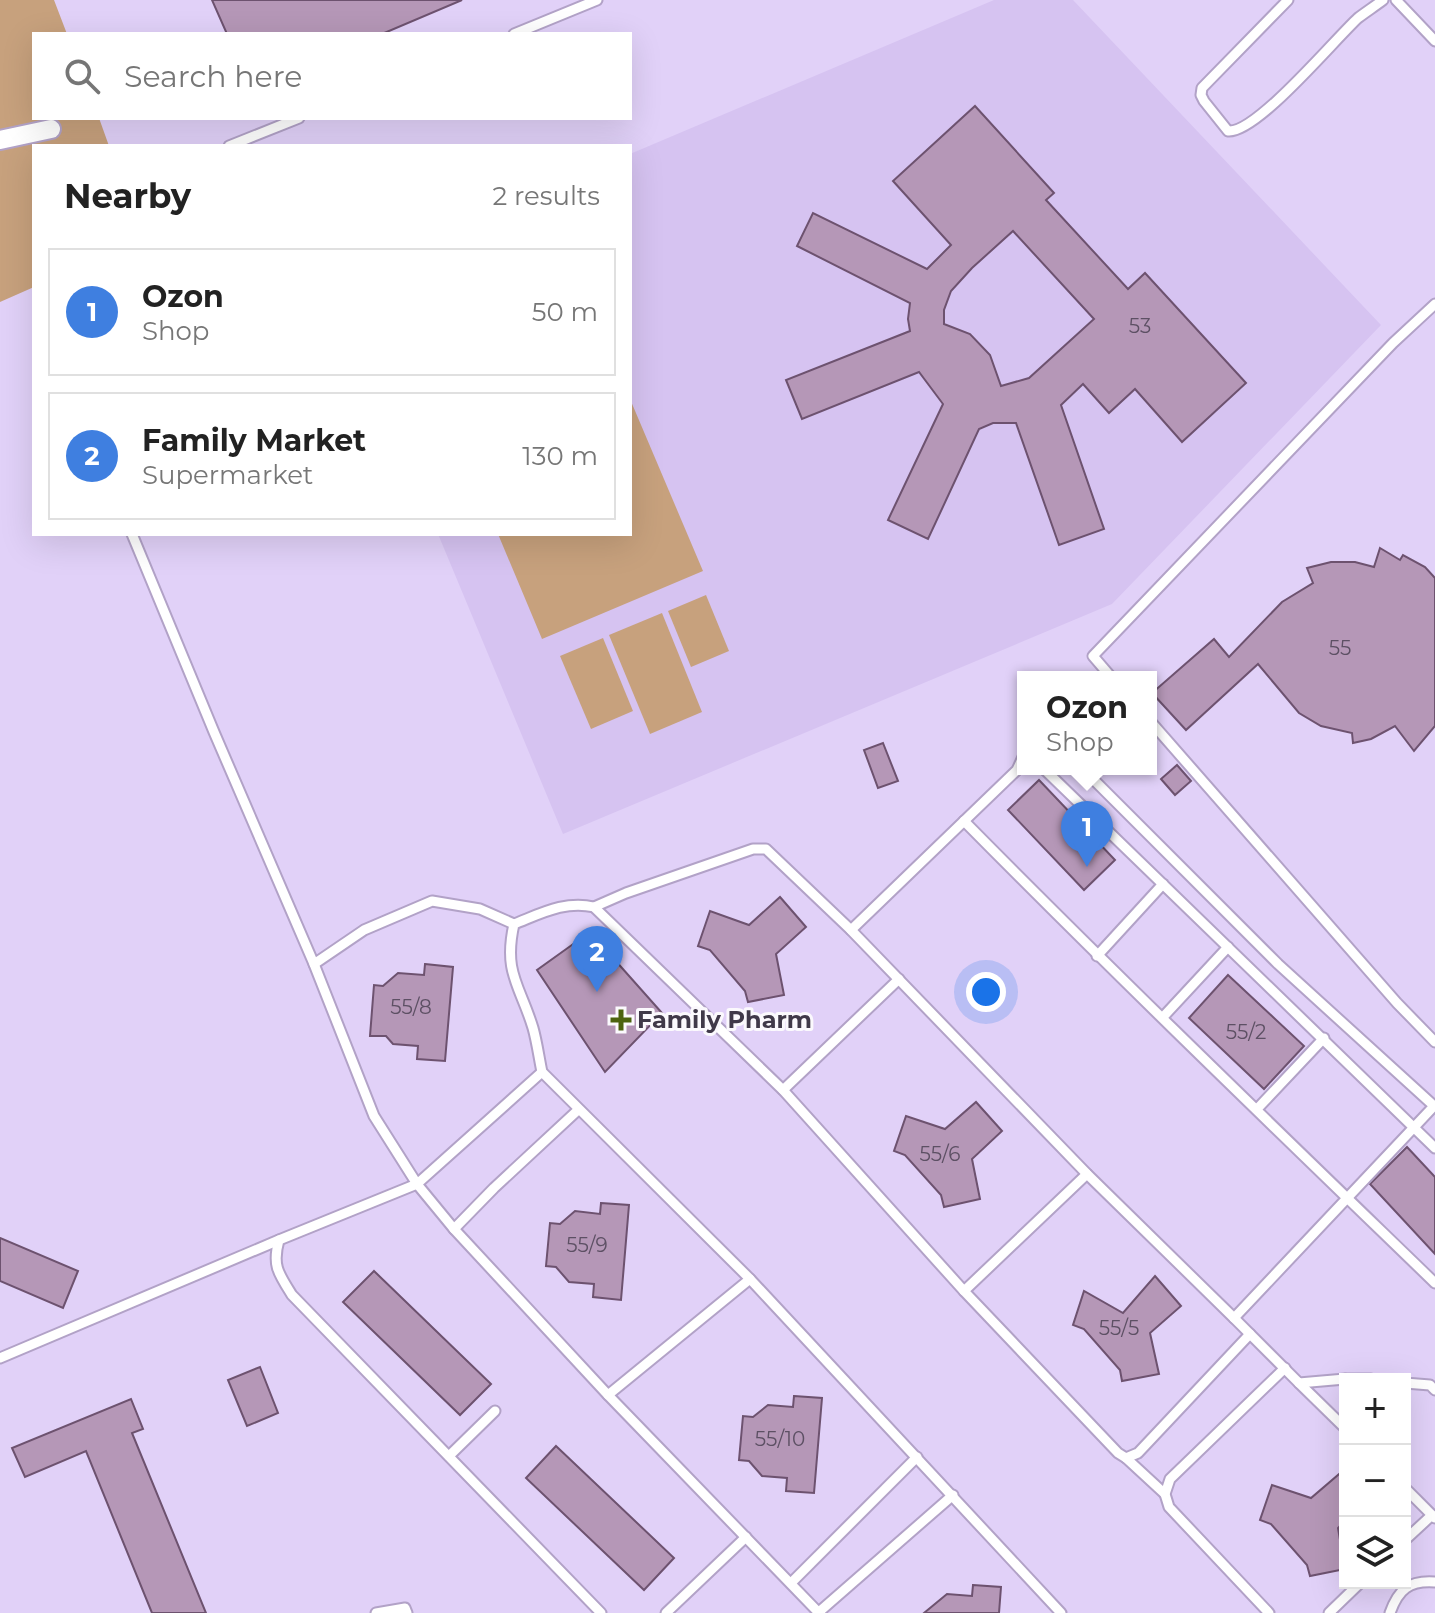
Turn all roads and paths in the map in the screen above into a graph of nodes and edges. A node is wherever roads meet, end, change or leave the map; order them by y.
1 (597, 0) edge
2 (1288, 0) edge
3 (1383, 0) edge
4 (1396, 0) edge
5 (519, 32) edge
6 (1435, 41) edge
7 (294, 120) edge
8 (51, 129) dead end
9 (0, 140) edge
10 (234, 144) edge
11 (1435, 304) edge
12 (133, 536) edge
13 (1106, 671) edge
14 (1157, 729) edge
15 (1017, 770) edge
16 (1050, 775) edge
17 (1089, 775) edge
18 (964, 821) junction
19 (1163, 884) junction
20 (594, 907) junction
21 (514, 924) junction
22 (851, 930) junction
23 (1228, 947) junction
24 (1097, 956) junction
25 (314, 964) junction
26 (899, 979) junction
27 (1163, 1017) junction
28 (1324, 1038) junction
29 (1435, 1042) edge
30 (542, 1072) junction
31 (783, 1090) junction
32 (1435, 1106) edge
33 (1257, 1109) junction
34 (578, 1110) junction
35 (1414, 1129) junction
36 (1435, 1148) edge
37 (1087, 1174) junction
38 (417, 1184) junction
39 (1348, 1199) junction
40 (454, 1229) junction
41 (279, 1240) junction
42 (750, 1279) junction
43 (1435, 1283) edge
44 (964, 1291) junction
45 (1234, 1318) junction
46 (1250, 1334) junction
47 (0, 1358) edge
48 (1285, 1368) junction
49 (1339, 1380) edge
50 (1299, 1383) junction
51 (1411, 1383) edge
52 (1435, 1390) edge
53 (608, 1395) junction
54 (495, 1411) dead end
55 (1339, 1422) edge
56 (449, 1456) junction
57 (917, 1457) junction
58 (1126, 1458) junction
59 (1165, 1494) junction
60 (1411, 1494) edge
61 (953, 1495) junction
62 (1433, 1516) edge
63 (1411, 1535) edge
64 (746, 1537) junction
65 (1435, 1582) edge
66 (791, 1583) junction
67 (1354, 1589) edge
68 (376, 1613) edge
69 (407, 1613) edge
70 (601, 1613) edge
71 (666, 1613) edge
72 (819, 1613) edge
73 (1061, 1613) edge
74 (1269, 1613) edge
75 (1329, 1613) edge
76 (1390, 1613) edge

1 - 5 lane
2 - 3 lane
4 - 6 lane
7 - 10 lane
8 - 9 street
11 - 13 lane
12 - 25 lane
14 - 29 lane
15 - 18 lane
16 - 19 lane
17 - 32 lane
18 - 22 lane
18 - 24 lane
19 - 23 lane
19 - 24 lane
20 - 21 lane
20 - 22 lane
20 - 31 lane
21 - 25 lane
21 - 30 lane
22 - 26 lane
23 - 27 lane
23 - 28 lane
24 - 27 lane
25 - 38 lane
26 - 31 lane
26 - 37 lane
27 - 33 lane
28 - 33 lane
28 - 35 lane
30 - 34 lane
30 - 38 lane
31 - 44 lane
32 - 35 lane
33 - 39 lane
34 - 40 lane
34 - 42 lane
35 - 36 lane
35 - 39 lane
37 - 44 lane
37 - 45 lane
38 - 40 lane
38 - 41 lane
39 - 43 lane
39 - 45 lane
40 - 53 lane
41 - 47 lane
41 - 56 lane
42 - 53 lane
42 - 57 lane
44 - 58 lane
45 - 46 lane
46 - 48 lane
46 - 58 lane
48 - 50 lane
48 - 59 lane
49 - 50 lane
50 - 55 lane
51 - 52 lane
53 - 64 lane
54 - 56 lane
56 - 70 lane
57 - 61 lane
57 - 66 lane
58 - 59 lane
59 - 74 lane
60 - 62 lane
61 - 72 lane
61 - 73 lane
62 - 63 lane
64 - 66 lane
64 - 71 lane
65 - 76 lane
66 - 72 lane
67 - 75 lane
68 - 69 lane

